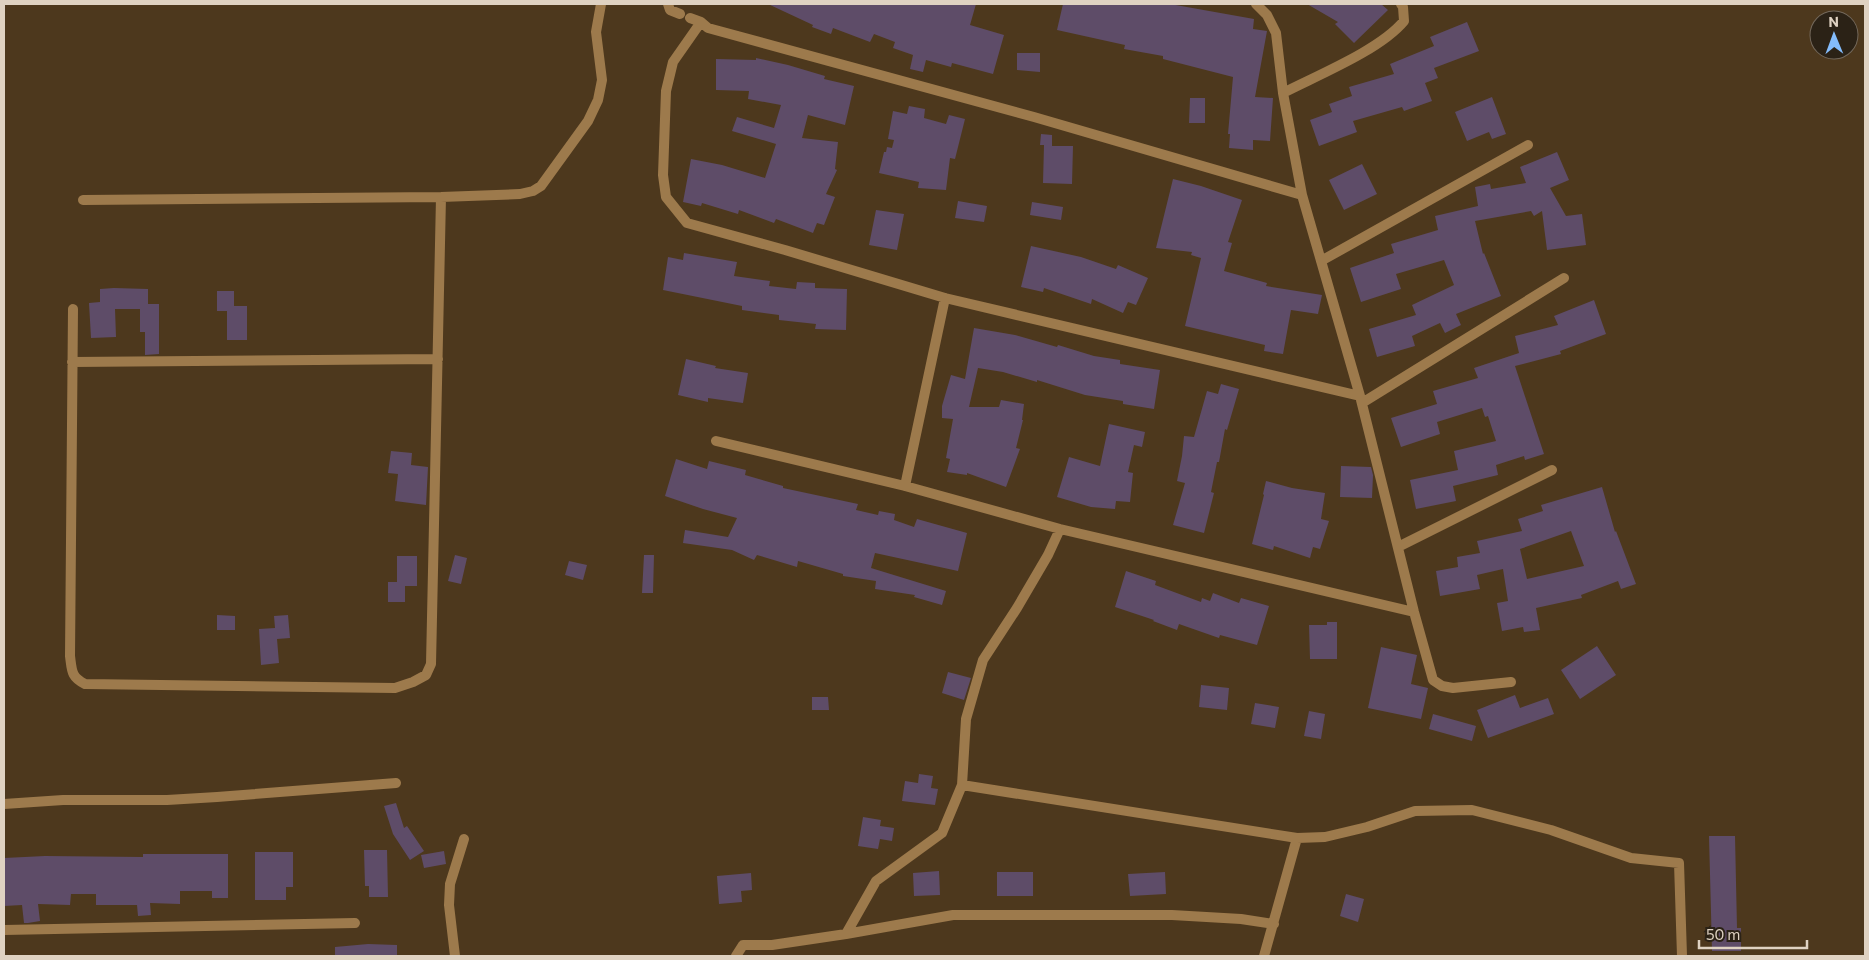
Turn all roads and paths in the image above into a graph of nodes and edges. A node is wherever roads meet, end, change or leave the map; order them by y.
1 (601, 4) edge
2 (668, 4) edge
3 (1256, 4) edge
4 (1401, 4) edge
5 (680, 14) dead end
6 (690, 18) dead end
7 (701, 22) junction
8 (1283, 93) junction
9 (1528, 145) dead end
10 (1302, 195) junction
11 (440, 197) junction
12 (83, 200) dead end
13 (1321, 261) junction
14 (1564, 278) dead end
15 (945, 298) junction
16 (72, 309) dead end
17 (438, 359) junction
18 (72, 362) junction
19 (1361, 399) junction
20 (716, 441) dead end
21 (1552, 470) dead end
22 (905, 486) junction
23 (1060, 529) junction
24 (1398, 547) junction
25 (1414, 612) junction
26 (1511, 682) dead end
27 (396, 783) dead end
28 (962, 785) junction
29 (4, 804) edge
30 (464, 838) dead end
31 (1297, 838) junction
32 (355, 922) dead end
33 (1274, 924) junction
34 (4, 930) edge
35 (846, 934) junction
36 (455, 956) edge
37 (736, 956) edge
38 (1264, 956) edge
39 (1682, 956) edge

1 - 11 street
2 - 5 street
3 - 8 street
4 - 8 street
6 - 7 street
7 - 10 street
7 - 15 street
8 - 10 street
9 - 13 street
10 - 13 street
11 - 12 street
11 - 17 street
13 - 19 street
14 - 19 street
15 - 19 street
15 - 22 street
16 - 18 street
17 - 18 street
17 - 18 street
19 - 24 street
20 - 22 street
21 - 24 street
22 - 23 street
23 - 25 street
23 - 28 street
24 - 25 street
25 - 26 street
27 - 29 street
28 - 31 street
28 - 35 street
30 - 36 street
31 - 33 street
31 - 39 street
32 - 34 street
33 - 35 street
33 - 38 street
35 - 37 street

